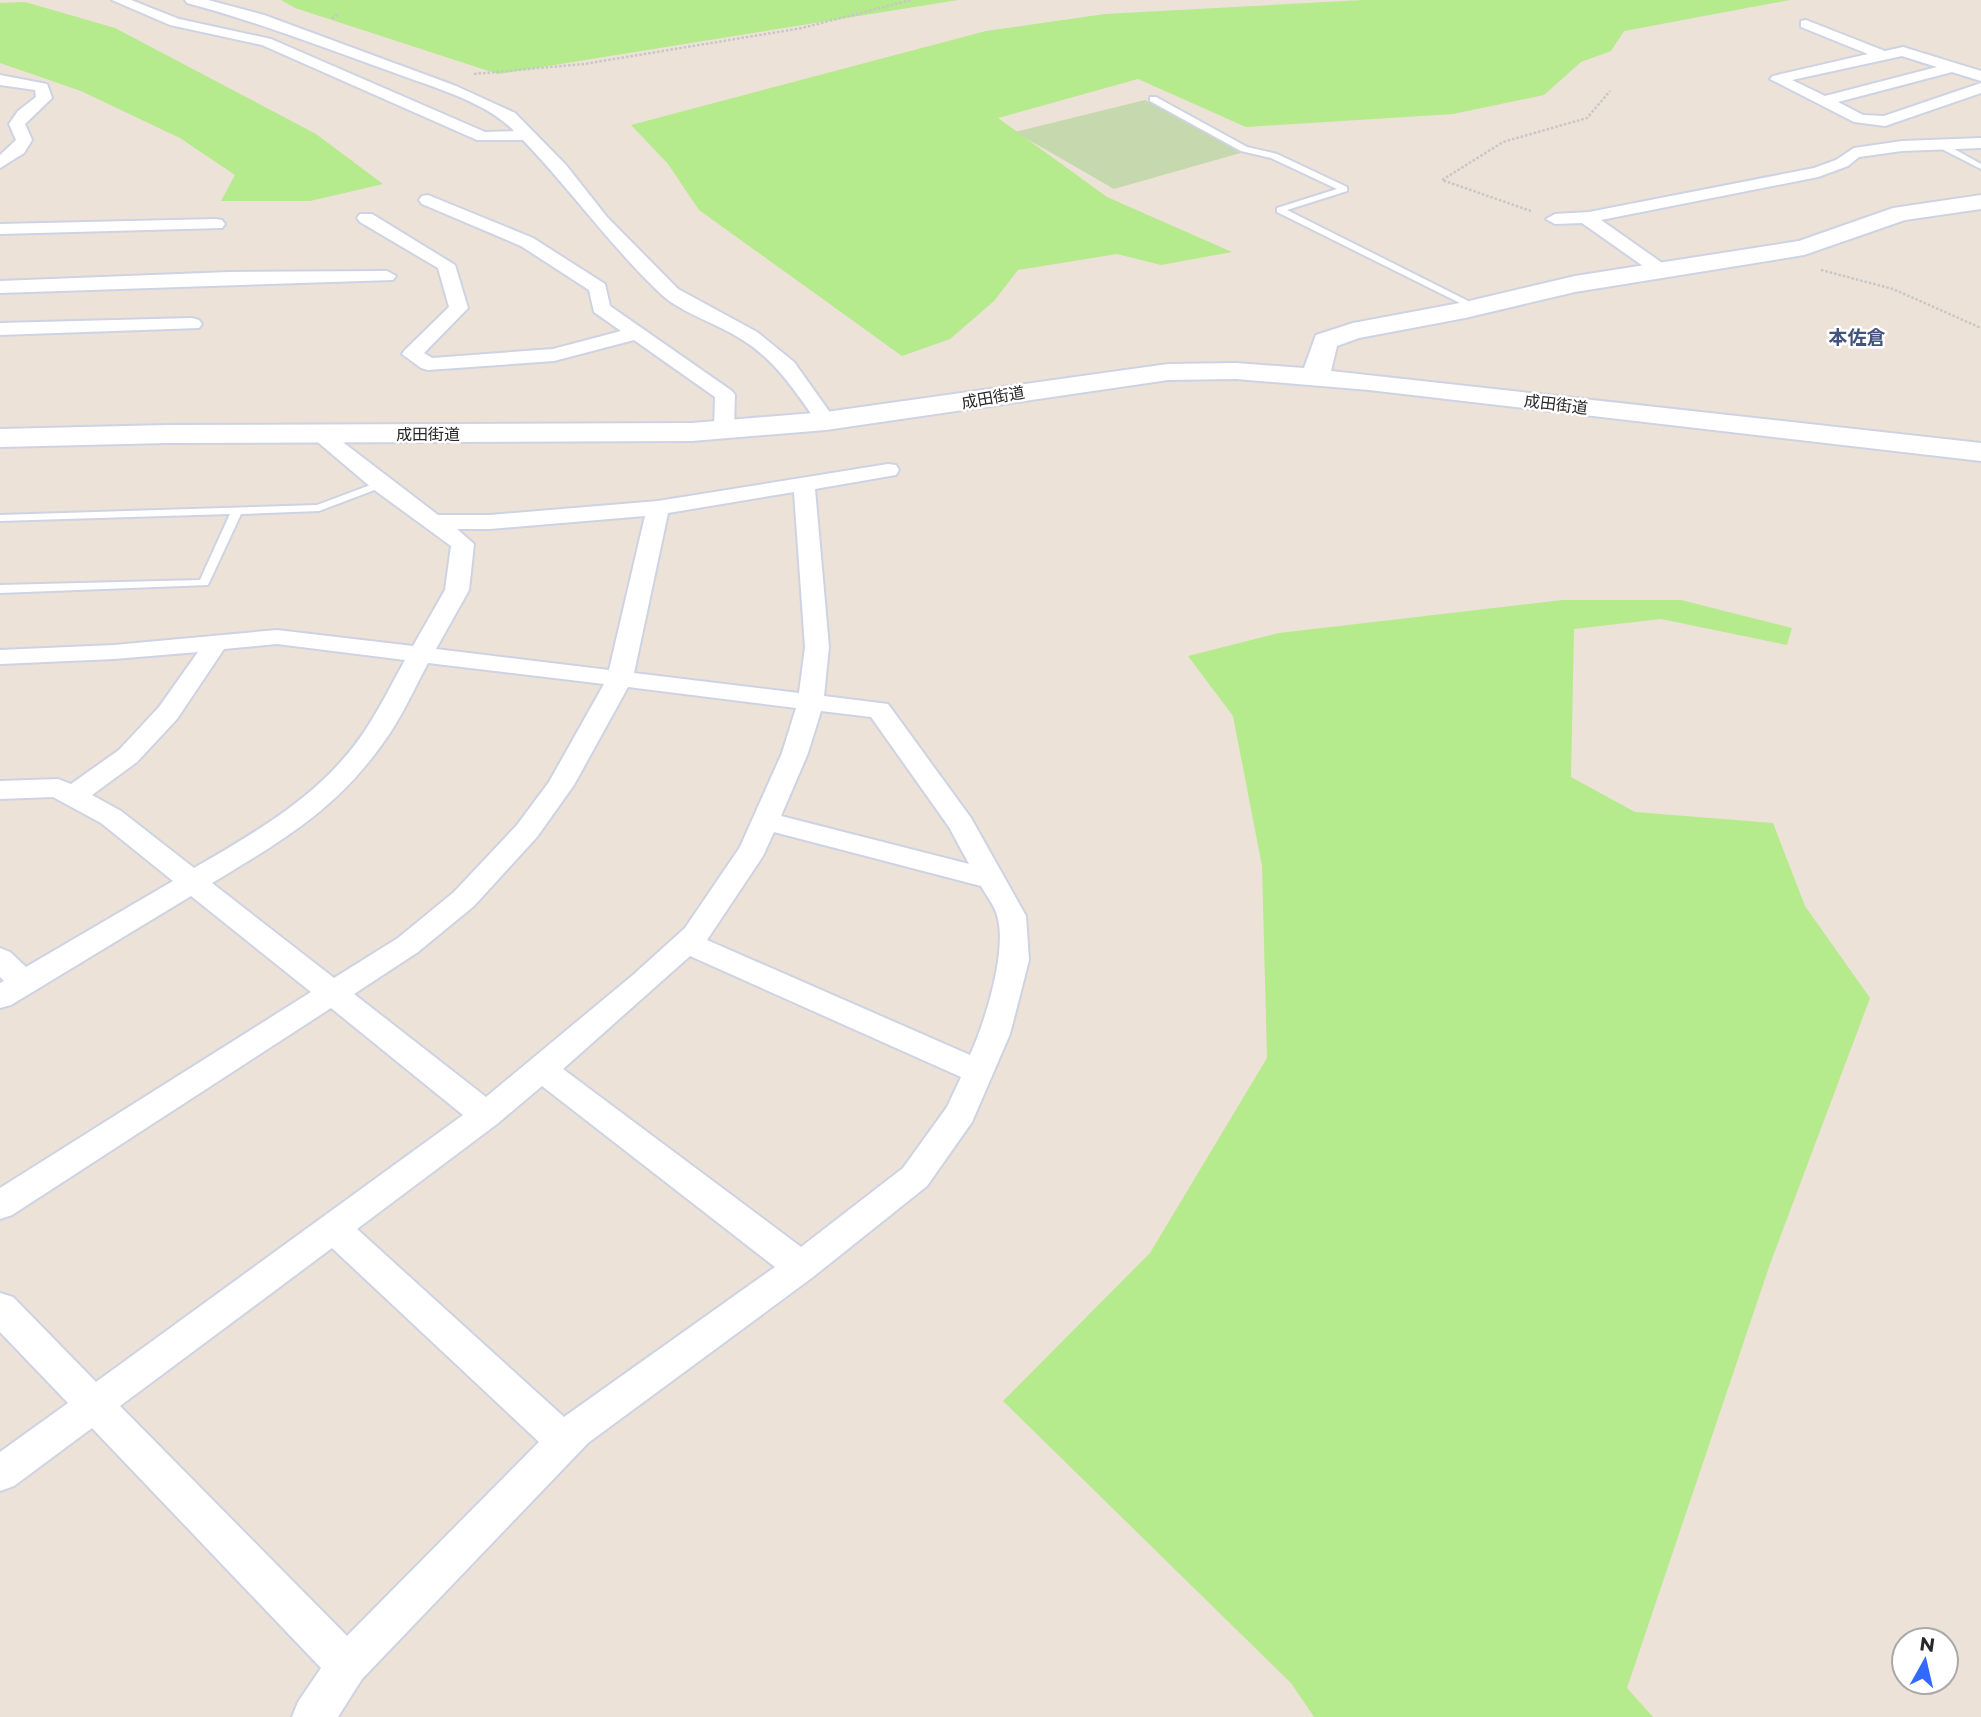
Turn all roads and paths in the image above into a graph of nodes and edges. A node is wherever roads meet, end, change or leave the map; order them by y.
1 (119, 0) edge
2 (192, 0) edge
3 (911, 0) edge
4 (1806, 24) dead end
5 (1883, 55) junction
6 (1952, 67) junction
7 (466, 74) dead end
8 (1981, 76) edge
9 (0, 80) edge
10 (1981, 88) edge
11 (1610, 91) dead end
12 (1153, 99) dead end
13 (1824, 101) junction
14 (1894, 120) junction
15 (527, 135) junction
16 (1937, 143) junction
17 (1981, 143) edge
18 (0, 163) edge
19 (1981, 167) edge
20 (428, 200) dead end
21 (1981, 202) edge
22 (1584, 217) junction
23 (366, 218) dead end
24 (1555, 219) joint
25 (216, 224) dead end
26 (0, 229) edge
27 (1784, 251) junction
28 (1660, 269) junction
29 (387, 276) dead end
30 (149, 281) junction
31 (0, 287) edge
32 (1475, 307) junction
33 (192, 324) dead end
34 (117, 326) junction
35 (1981, 328) edge
36 (0, 329) edge
37 (638, 333) junction
38 (1316, 376) junction
39 (826, 421) junction
40 (724, 429) junction
41 (320, 434) junction
42 (0, 438) edge
43 (1981, 452) edge
44 (888, 470) dead end
45 (382, 484) junction
46 (804, 484) junction
47 (658, 508) junction
48 (237, 510) junction
49 (0, 518) edge
50 (433, 522) junction
51 (0, 589) edge
52 (217, 642) junction
53 (421, 654) junction
54 (0, 657) edge
55 (620, 678) junction
56 (811, 702) junction
57 (0, 790) edge
58 (73, 796) junction
59 (765, 821) junction
60 (991, 880) junction
61 (192, 882) junction
62 (687, 943) junction
63 (0, 959) edge
64 (12, 990) edge
65 (333, 993) junction
66 (541, 1069) junction
67 (979, 1072) junction
68 (486, 1115) junction
69 (0, 1205) edge
70 (333, 1228) junction
71 (801, 1267) junction
72 (0, 1308) edge
73 (94, 1405) junction
74 (565, 1442) junction
75 (0, 1474) edge
76 (347, 1665) junction
77 (313, 1717) edge

1 - 15 street
2 - 15 street
3 - 7 path
4 - 5 street
5 - 6 street
5 - 13 street
6 - 8 street
6 - 13 street
9 - 18 street
10 - 14 street
11 - 24 path
12 - 32 lane
13 - 14 street
14 - 16 street
15 - 39 street
16 - 17 street
16 - 19 lane
16 - 22 street
20 - 37 street
21 - 27 street
22 - 24 street
22 - 28 street
23 - 37 street
25 - 26 street
27 - 28 street
27 - 35 path
28 - 32 street
29 - 30 street
30 - 31 street
30 - 34 street
32 - 38 street
33 - 34 street
34 - 36 street
37 - 40 street
38 - 39 street, 成田街道
38 - 43 street, 成田街道
39 - 40 street, 成田街道
40 - 41 street, 成田街道
41 - 42 street, 成田街道
41 - 45 street
44 - 46 street
45 - 48 lane
45 - 50 street
46 - 47 street
46 - 56 street
47 - 50 street
47 - 55 street
48 - 49 lane
48 - 51 lane
50 - 53 street
52 - 53 street
52 - 54 street
52 - 58 street
53 - 55 street
53 - 61 street
55 - 56 street
55 - 65 street
56 - 59 street
56 - 60 street
57 - 58 street
58 - 61 street
59 - 60 street
59 - 62 street
60 - 67 street
61 - 64 street
61 - 65 street
62 - 66 street
62 - 67 street
63 - 64 street
65 - 68 street
65 - 69 street
66 - 68 street
66 - 71 street
67 - 71 street
68 - 70 street
70 - 73 street
70 - 74 street
71 - 74 street
72 - 73 street
73 - 75 street
73 - 76 street
74 - 76 street
76 - 77 street

